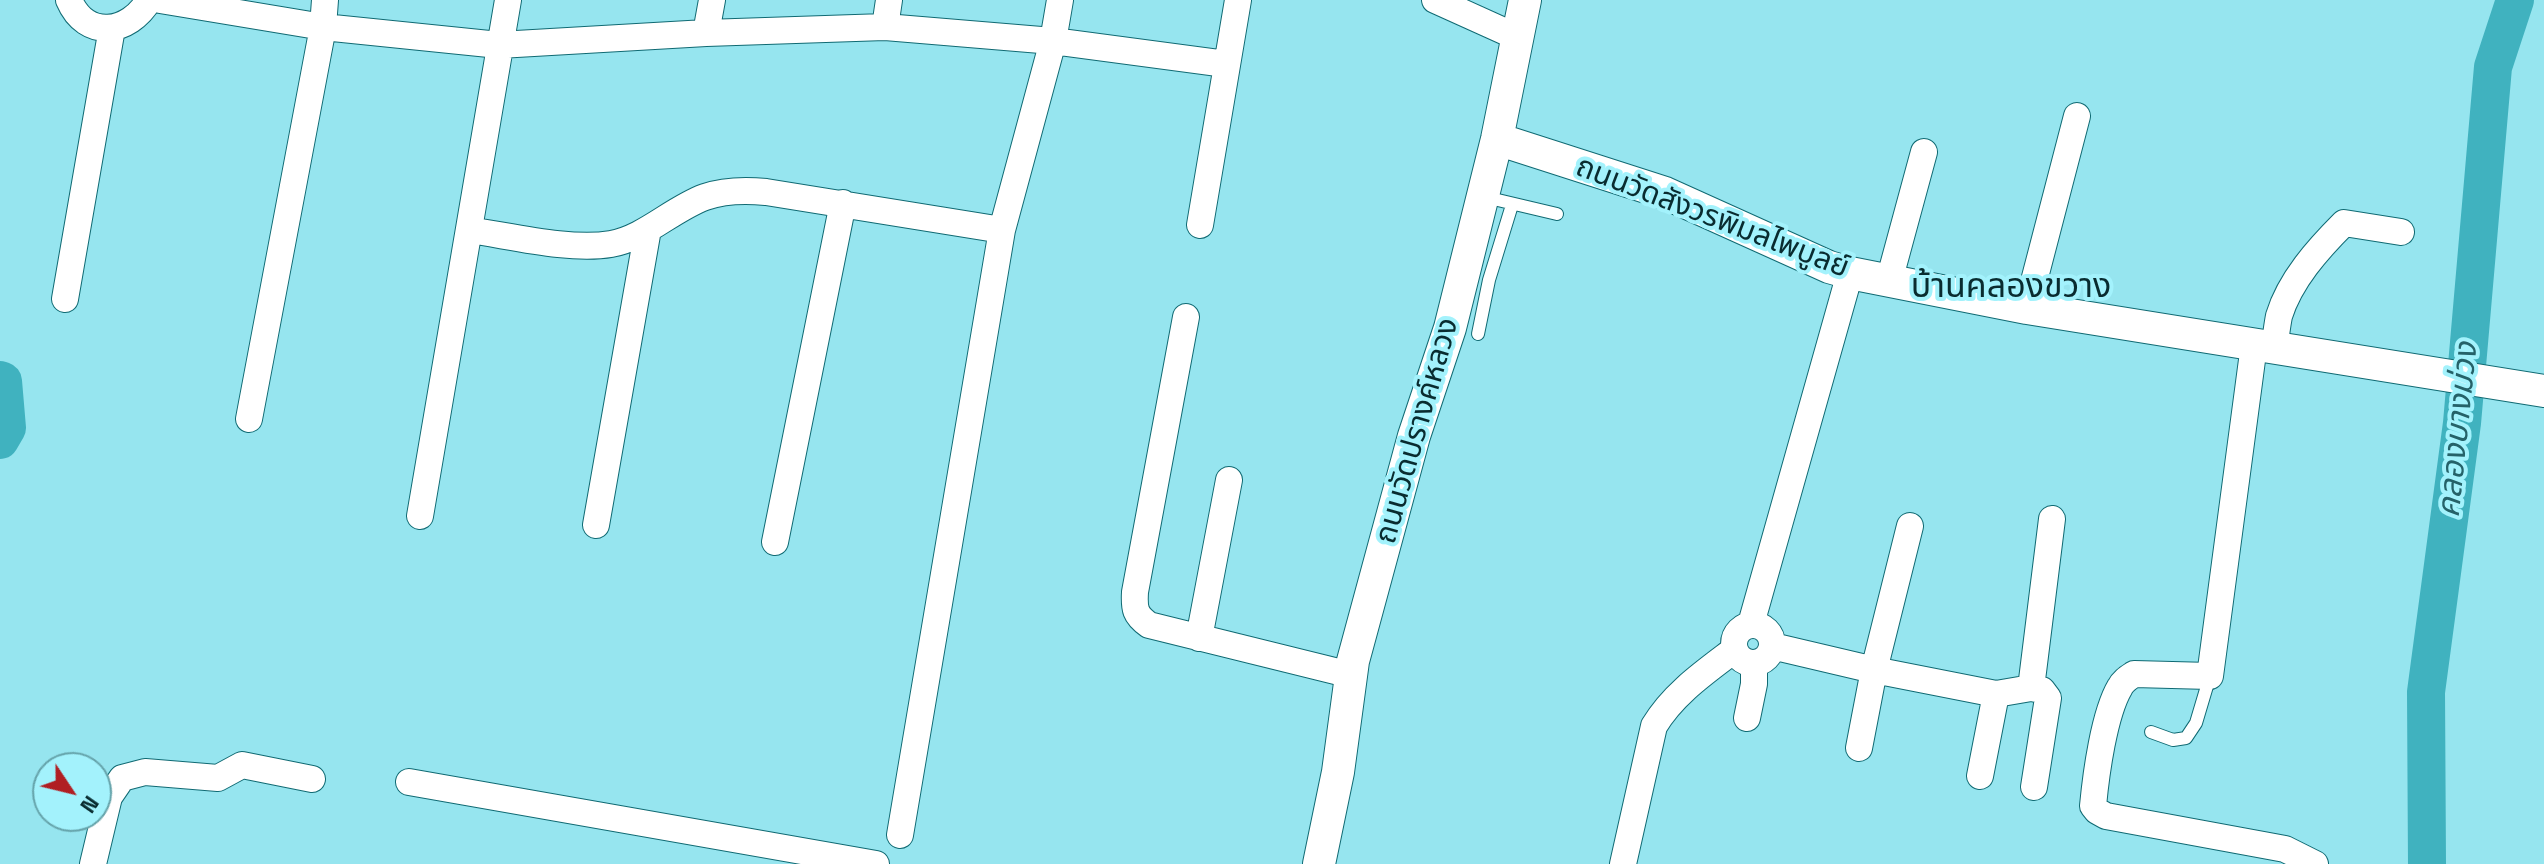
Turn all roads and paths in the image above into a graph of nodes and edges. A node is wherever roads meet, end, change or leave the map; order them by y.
1 (149, 0) edge
2 (160, 0) edge
3 (325, 0) edge
4 (508, 0) edge
5 (712, 0) edge
6 (889, 0) edge
7 (1060, 0) edge
8 (1238, 0) edge
9 (1435, 0) edge
10 (1525, 0) edge
11 (66, 1) edge
12 (323, 27) junction
13 (885, 27) junction
14 (112, 28) junction
15 (706, 33) junction
16 (1517, 37) junction
17 (1053, 41) junction
18 (499, 45) junction
19 (1226, 64) junction
20 (2077, 116) dead end
21 (1497, 139) junction
22 (1924, 152) dead end
23 (1497, 200) junction
24 (843, 203) junction
25 (1557, 214) dead end
26 (1200, 225) dead end
27 (648, 229) junction
28 (469, 230) junction
29 (1002, 230) junction
30 (2401, 232) dead end
31 (1850, 273) junction
32 (1889, 281) junction
33 (65, 299) dead end
34 (2027, 308) junction
35 (1186, 317) dead end
36 (1478, 334) dead end
37 (2264, 346) junction
38 (2544, 391) edge
39 (249, 419) dead end
40 (1229, 480) dead end
41 (420, 516) dead end
42 (2052, 519) dead end
43 (596, 525) dead end
44 (1910, 526) dead end
45 (775, 542) dead end
46 (1199, 638) junction
47 (1753, 653) junction
48 (1874, 670) junction
49 (1351, 675) junction
50 (2210, 676) junction
51 (2031, 688) junction
52 (1996, 694) junction
53 (1747, 718) dead end
54 (2151, 732) dead end
55 (1859, 748) dead end
56 (1980, 776) dead end
57 (312, 779) dead end
58 (409, 782) dead end
59 (2034, 787) dead end
60 (900, 835) dead end
61 (93, 864) edge
62 (876, 864) edge
63 (1319, 864) edge
64 (1623, 864) edge
65 (2315, 864) edge

1 - 14 street
2 - 12 street
3 - 12 street
4 - 18 street
5 - 15 street
6 - 13 street
7 - 17 street
8 - 19 street
9 - 16 street
10 - 16 street, ถนนวัดปรางค์หลวง
11 - 14 street
12 - 18 street
12 - 39 street
13 - 15 street
13 - 17 street
14 - 33 street
15 - 18 street
16 - 21 street, ถนนวัดปรางค์หลวง
17 - 19 street
17 - 29 street
18 - 28 street
19 - 26 street
20 - 34 street
21 - 23 street, ถนนวัดปรางค์หลวง
21 - 31 street, ถนนวัดสังวรพิมลไพบูลย์
22 - 32 street
23 - 25 lane
23 - 36 lane
23 - 49 street, ถนนวัดปรางค์หลวง
24 - 27 street
24 - 29 street
24 - 45 street
27 - 28 street
27 - 43 street
28 - 41 street
29 - 60 street
30 - 37 street
31 - 32 street, ถนนวัดสังวรพิมลไพบูลย์
31 - 47 street
32 - 34 street, ถนนวัดสังวรพิมลไพบูลย์
34 - 37 street, ถนนวัดสังวรพิมลไพบูลย์
35 - 46 street
37 - 38 street, ถนนวัดสังวรพิมลไพบูลย์
37 - 50 street
40 - 46 street
42 - 51 street
44 - 48 street
46 - 49 street
47 - 48 street
47 - 53 street
47 - 64 street
48 - 52 street
48 - 55 street
49 - 63 street, ถนนวัดปรางค์หลวง
50 - 54 lane
50 - 65 street
51 - 52 street
51 - 59 street
52 - 56 street
57 - 61 street
58 - 62 street

